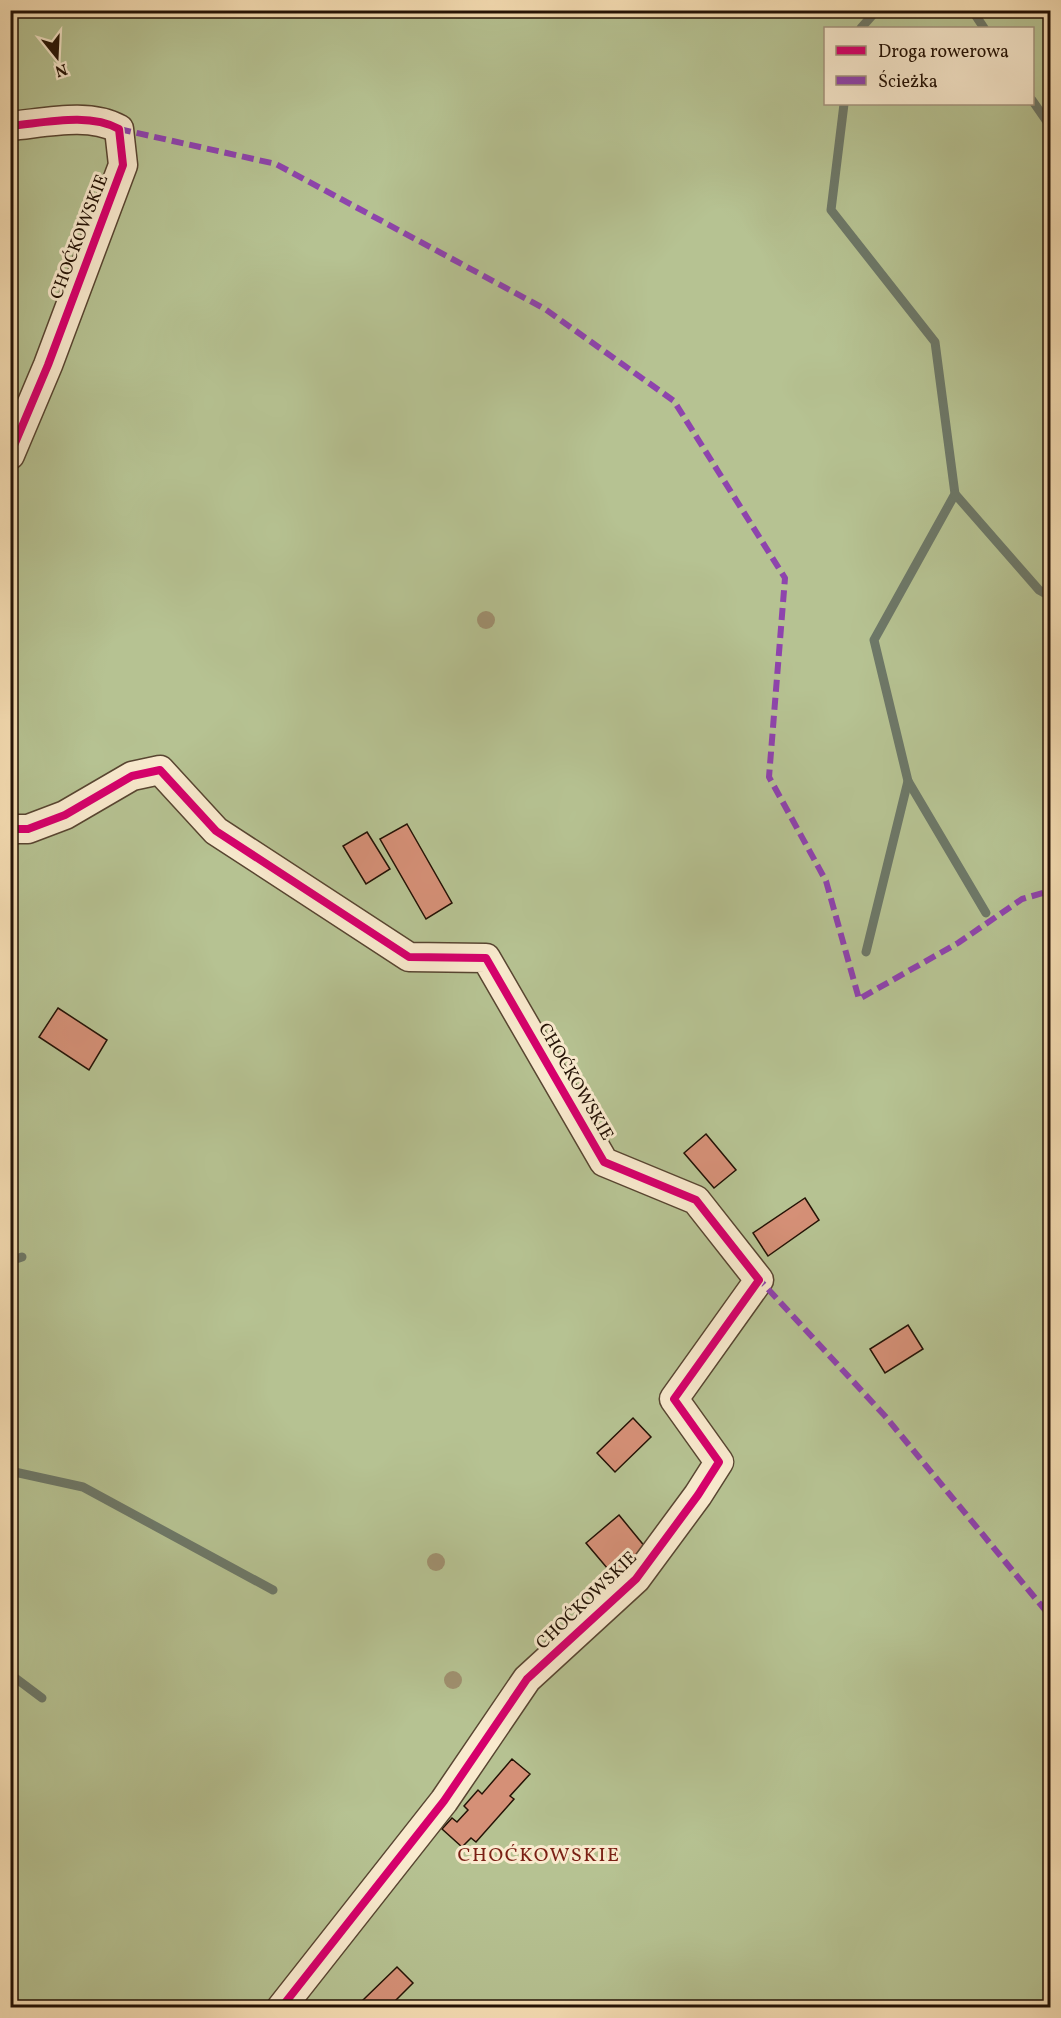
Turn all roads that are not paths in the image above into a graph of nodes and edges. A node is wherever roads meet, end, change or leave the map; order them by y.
1 (10, 126) edge
2 (10, 455) edge
3 (10, 829) edge
4 (282, 2007) edge

1 - 2 street, CHOĆKOWSKIE
3 - 4 street, CHOĆKOWSKIE

